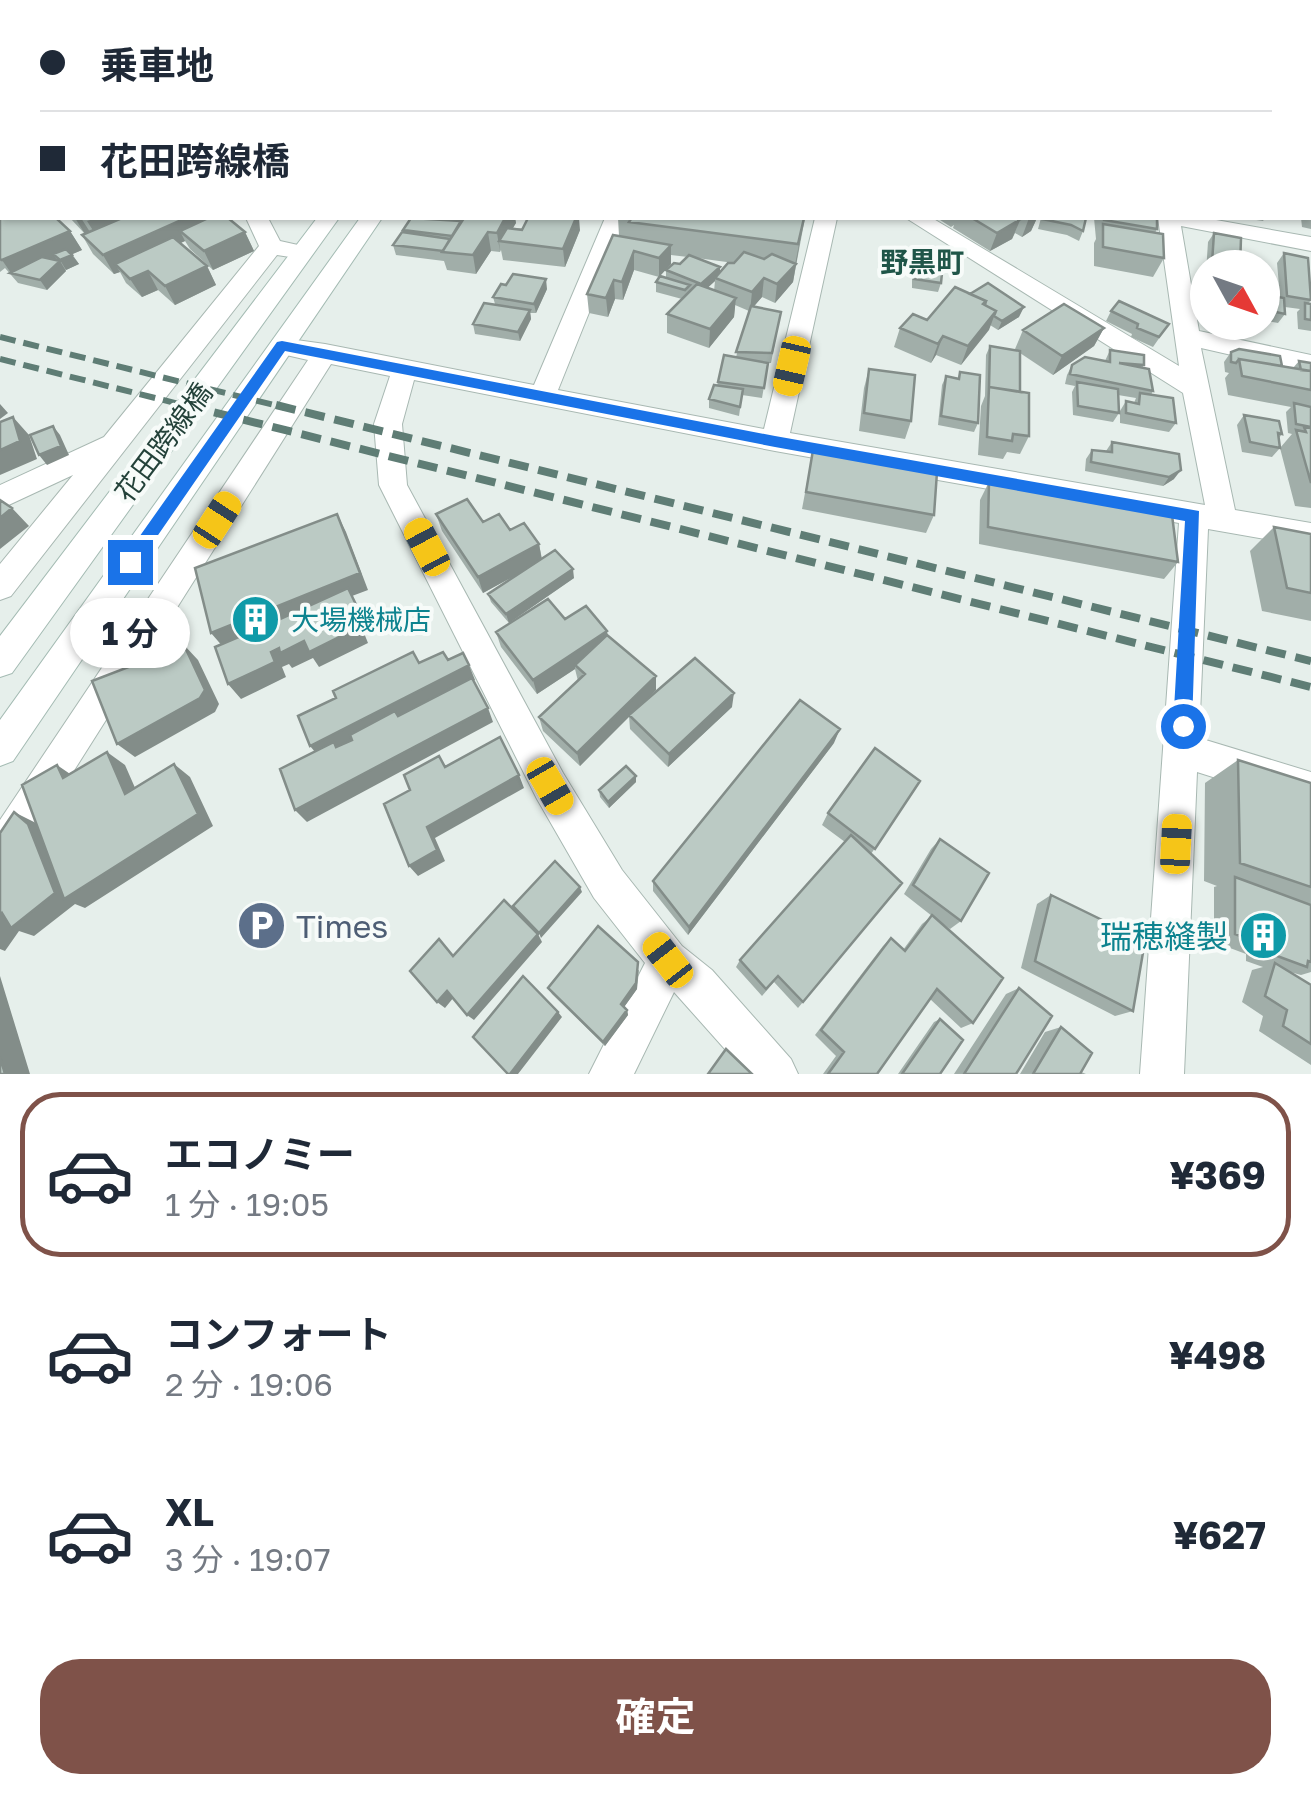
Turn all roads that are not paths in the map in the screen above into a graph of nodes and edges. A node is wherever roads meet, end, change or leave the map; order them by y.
1 (258, 220) edge
2 (327, 220) edge
3 (371, 220) edge
4 (615, 220) edge
5 (826, 220) edge
6 (921, 220) edge
7 (1171, 220) edge
8 (1182, 220) edge
9 (1311, 244) edge
10 (271, 247) junction
11 (303, 252) junction
12 (1188, 337) junction
13 (282, 346) junction
14 (325, 353) junction
15 (1311, 364) edge
16 (404, 368) junction
17 (1195, 388) junction
18 (542, 397) junction
19 (775, 441) junction
20 (115, 442) junction
21 (0, 498) edge
22 (1208, 518) junction
23 (1311, 536) edge
24 (0, 587) edge
25 (0, 662) edge
26 (0, 749) edge
27 (1181, 750) junction
28 (1311, 790) edge
29 (0, 854) edge
30 (668, 960) junction
31 (610, 1074) edge
32 (776, 1074) edge
33 (1162, 1074) edge

1 - 10 street
2 - 11 street, 花田跨線橋
3 - 13 street, 花田跨線橋
4 - 18 street
5 - 19 street
6 - 17 street
7 - 12 street
8 - 9 street
10 - 11 street
10 - 20 street
11 - 25 street, 花田跨線橋
12 - 15 street
12 - 17 street
13 - 14 street
13 - 26 street, 花田跨線橋
14 - 16 street
14 - 29 street
16 - 18 street
16 - 30 street
17 - 22 street
18 - 19 street
19 - 22 street
20 - 21 street
20 - 24 street
22 - 23 street
22 - 27 street
27 - 28 street
27 - 33 street
30 - 31 street
30 - 32 street

